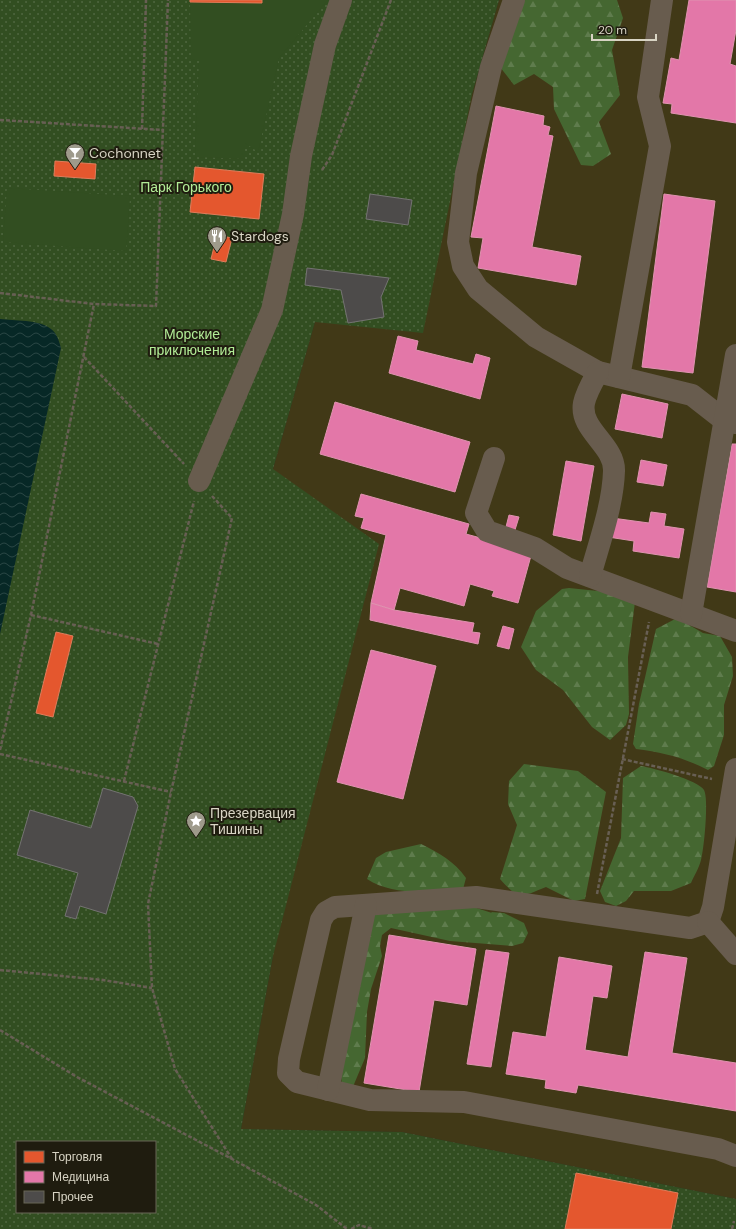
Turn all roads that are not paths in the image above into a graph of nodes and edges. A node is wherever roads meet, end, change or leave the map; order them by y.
1 (341, 0) edge
2 (514, 0) edge
3 (662, 0) edge
4 (736, 355) edge
5 (598, 372) junction
6 (619, 377) junction
7 (730, 421) edge
8 (494, 458) dead end
9 (199, 481) road end
10 (590, 576) junction
11 (691, 614) junction
12 (736, 631) edge
13 (735, 777) edge
14 (366, 905) junction
15 (708, 922) junction
16 (736, 954) edge
17 (328, 1090) junction
18 (736, 1156) edge

1 - 9 lane
2 - 5 lane
3 - 6 lane
4 - 7 lane
5 - 6 lane
5 - 10 lane
6 - 7 lane
7 - 11 lane
8 - 10 lane
10 - 11 lane
11 - 12 lane
13 - 15 lane
14 - 15 lane
14 - 17 lane
14 - 17 lane
15 - 16 lane
17 - 18 lane

